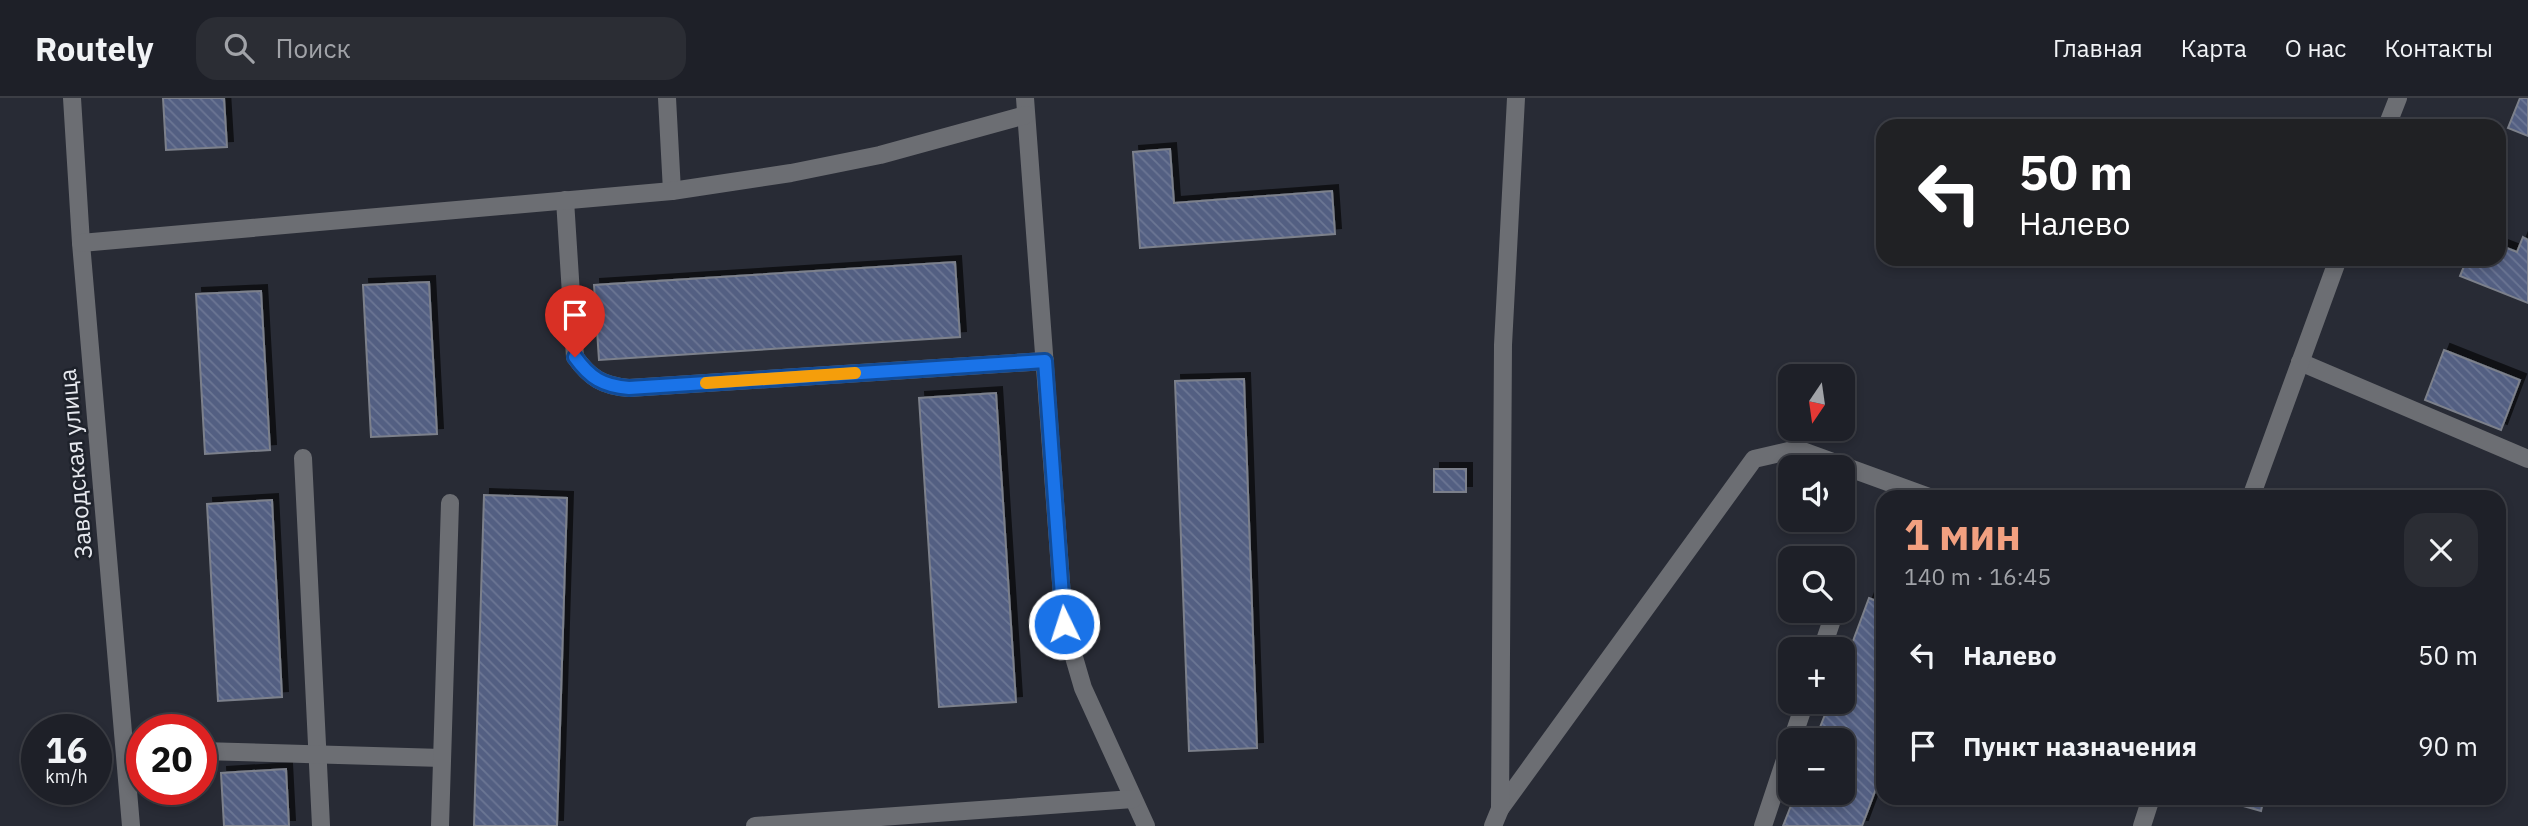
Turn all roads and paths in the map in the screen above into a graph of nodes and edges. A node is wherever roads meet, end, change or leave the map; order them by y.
1 (72, 98) edge
2 (667, 98) edge
3 (1516, 98) edge
4 (2398, 98) edge
5 (1026, 106) edge
6 (2390, 119) edge
7 (672, 191) junction
8 (565, 200) junction
9 (81, 243) junction
10 (2335, 266) edge
11 (1045, 361) junction
12 (2300, 362) junction
13 (303, 458) dead end
14 (2528, 459) edge
15 (1910, 490) edge
16 (2254, 490) edge
17 (450, 503) dead end
18 (129, 714) edge
19 (217, 751) edge
20 (318, 754) junction
21 (442, 758) junction
22 (1778, 782) edge
23 (1133, 799) junction
24 (132, 805) edge
25 (2149, 805) edge
26 (1500, 809) junction
27 (131, 826) edge
28 (321, 826) edge
29 (440, 826) edge
30 (755, 826) edge
31 (1146, 826) edge
32 (1493, 826) edge
33 (1763, 826) edge
34 (2143, 826) edge

1 - 9 street, Заводская улица
2 - 7 street
3 - 26 street
4 - 6 street
5 - 7 street
5 - 11 street
7 - 8 street
8 - 9 street
8 - 11 street
9 - 18 street, Заводская улица
10 - 12 street
11 - 23 street
12 - 14 street
12 - 16 street
13 - 20 street
15 - 26 street
17 - 21 street
19 - 20 street
20 - 21 street
20 - 28 street
21 - 29 street
22 - 33 street
23 - 30 street
23 - 31 street
24 - 27 street, Заводская улица
25 - 34 street
26 - 32 street

